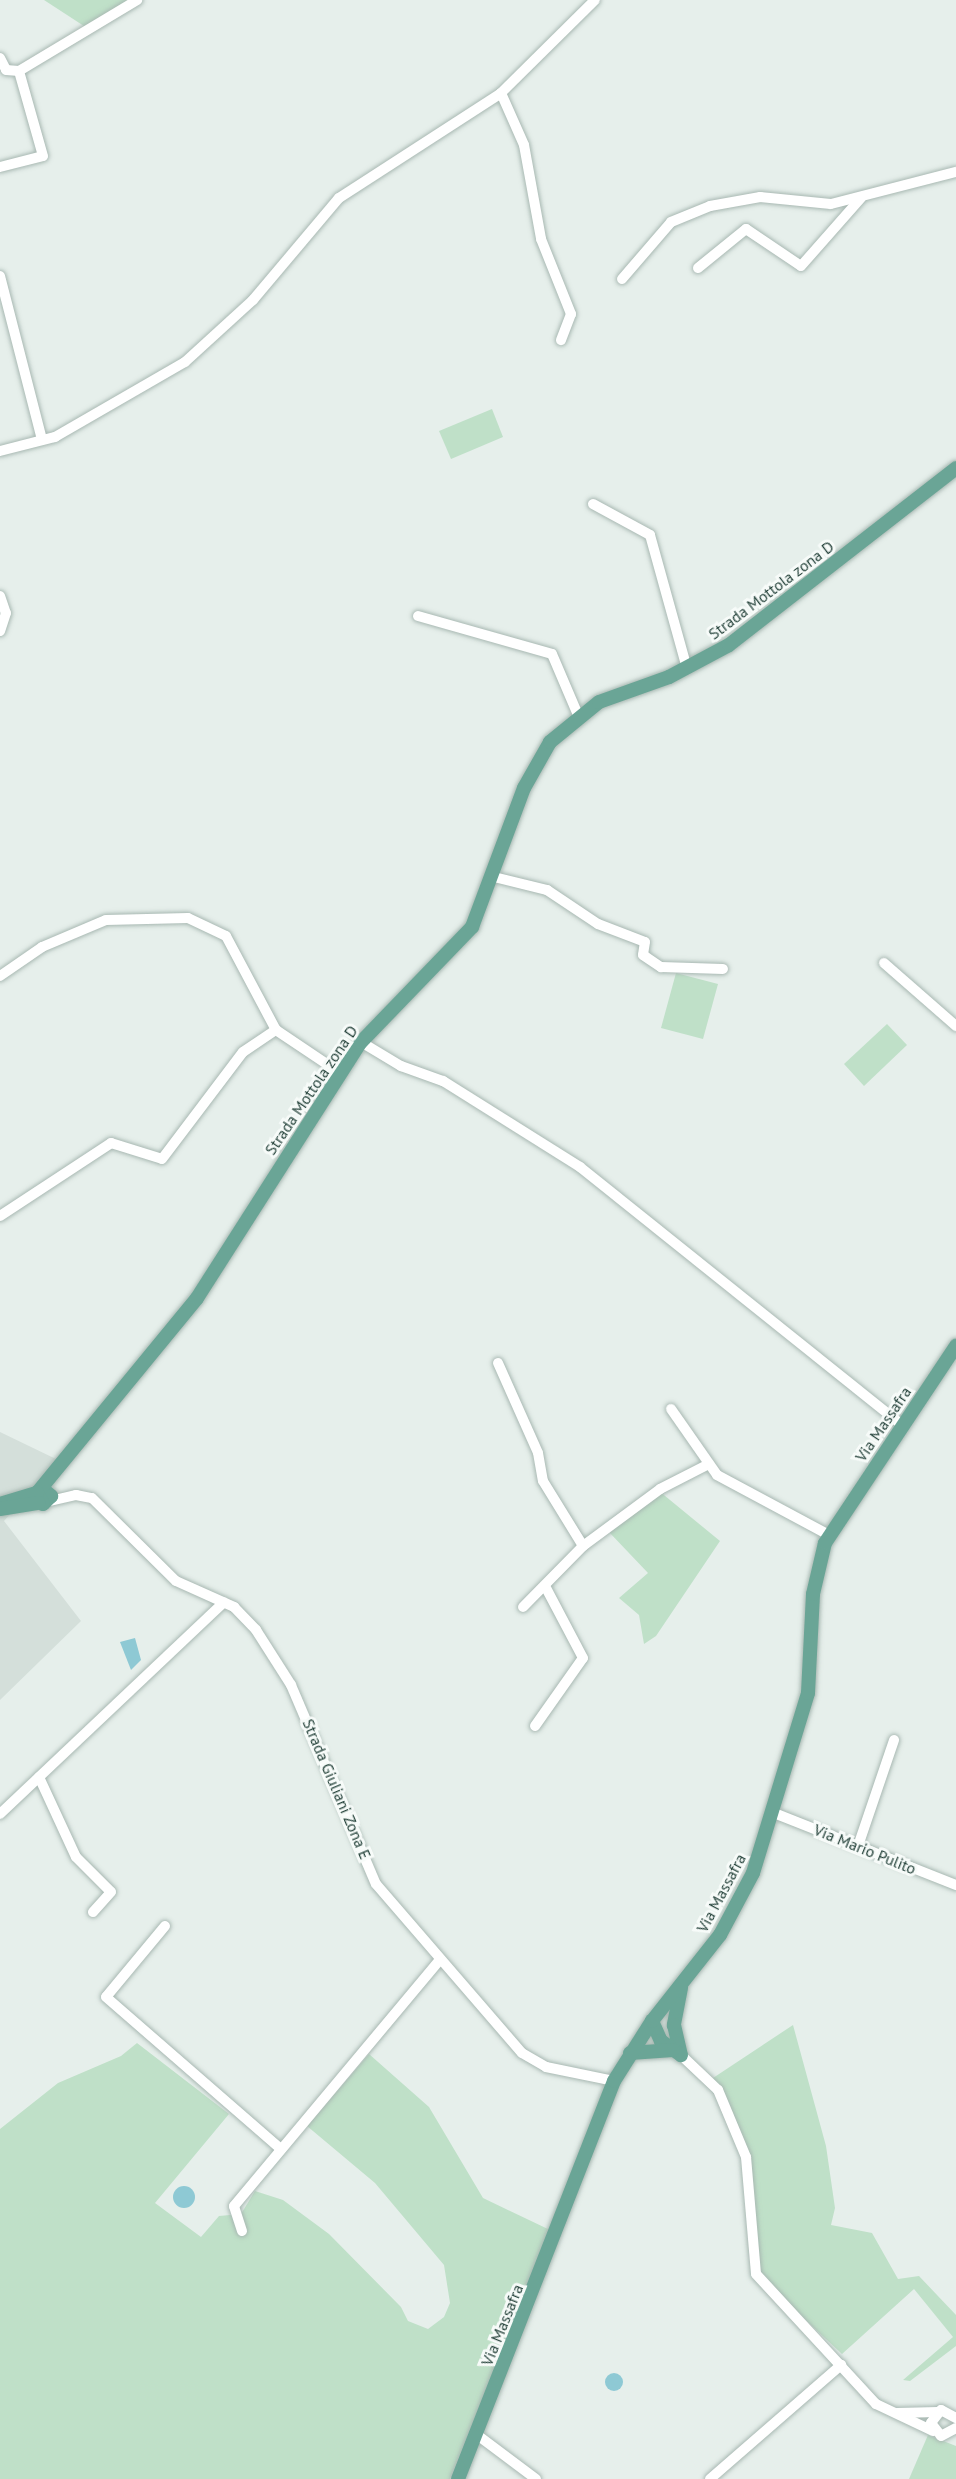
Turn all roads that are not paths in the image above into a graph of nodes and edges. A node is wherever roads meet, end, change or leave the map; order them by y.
1 (137, 0) edge
2 (595, 0) edge
3 (0, 58) edge
4 (19, 71) junction
5 (501, 93) junction
6 (0, 167) edge
7 (956, 172) edge
8 (861, 198) junction
9 (698, 268) dead end
10 (0, 276) edge
11 (622, 279) dead end
12 (561, 340) dead end
13 (42, 440) junction
14 (0, 451) edge
15 (956, 468) edge
16 (593, 504) dead end
17 (0, 596) edge
18 (418, 616) dead end
19 (0, 631) edge
20 (687, 668) junction
21 (578, 715) junction
22 (494, 877) junction
23 (884, 963) dead end
24 (723, 969) dead end
25 (0, 976) edge
26 (956, 1026) edge
27 (276, 1030) junction
28 (361, 1042) junction
29 (340, 1073) junction
30 (0, 1216) edge
31 (956, 1346) edge
32 (498, 1363) dead end
33 (671, 1409) dead end
34 (902, 1425) junction
35 (707, 1465) junction
36 (47, 1495) junction
37 (0, 1504) edge
38 (0, 1509) edge
39 (829, 1535) junction
40 (584, 1546) junction
41 (545, 1586) junction
42 (224, 1602) junction
43 (523, 1607) dead end
44 (535, 1726) dead end
45 (894, 1740) dead end
46 (39, 1777) junction
47 (774, 1813) junction
48 (0, 1814) edge
49 (858, 1846) junction
50 (956, 1884) edge
51 (93, 1912) dead end
52 (165, 1926) dead end
53 (440, 1960) junction
54 (682, 1983) junction
55 (652, 2021) junction
56 (675, 2036) junction
57 (630, 2053) junction
58 (678, 2053) junction
59 (614, 2081) junction
60 (281, 2149) junction
61 (242, 2231) dead end
62 (841, 2366) junction
63 (956, 2405) edge
64 (941, 2411) junction
65 (897, 2413) junction
66 (956, 2418) edge
67 (956, 2428) edge
68 (933, 2431) junction
69 (476, 2434) junction
70 (951, 2439) edge
71 (458, 2479) edge
72 (536, 2479) edge
73 (710, 2479) edge

1 - 4 street
2 - 5 street
3 - 4 street
4 - 6 street
5 - 12 street
5 - 13 street
7 - 8 street
8 - 9 street
8 - 11 street
10 - 13 street
13 - 14 street
15 - 20 main road, Strada Mottola zona D
16 - 20 street
17 - 19 street
18 - 21 street
20 - 21 main road, Strada Mottola zona D
21 - 22 main road, Strada Mottola zona D
22 - 24 street
22 - 28 main road, Strada Mottola zona D
23 - 26 street
25 - 27 street
27 - 29 street
27 - 30 street
28 - 29 main road, Strada Mottola zona D
28 - 34 street
29 - 36 main road, Strada Mottola zona D
31 - 34 main road, Via Massafra
32 - 40 street
33 - 35 street
34 - 39 main road, Via Massafra
35 - 39 street
35 - 40 street
36 - 37 main road
36 - 38 main road
36 - 42 street, Strada Giuliani Zona E
39 - 47 main road, Via Massafra
40 - 41 street
41 - 43 street
41 - 44 street
42 - 46 street
42 - 53 street, Strada Giuliani Zona E
45 - 49 street
46 - 48 street
46 - 51 street
47 - 49 street, Via Mario Pulito
47 - 54 main road, Via Massafra
49 - 50 street, Via Mario Pulito
52 - 60 street
53 - 59 street, Strada Giuliani Zona E
53 - 60 street
54 - 55 main road, Via Massafra
54 - 56 main road
55 - 56 main road
55 - 57 main road, Via Massafra
55 - 58 main road
56 - 58 main road
57 - 58 main road
57 - 59 main road, Via Massafra
58 - 62 street
59 - 69 main road, Via Massafra
60 - 61 street
62 - 65 street
62 - 73 street
63 - 64 street
64 - 65 street
64 - 66 street
64 - 68 street
65 - 68 street
67 - 70 street
68 - 70 street
69 - 71 main road, Via Massafra
69 - 72 street

